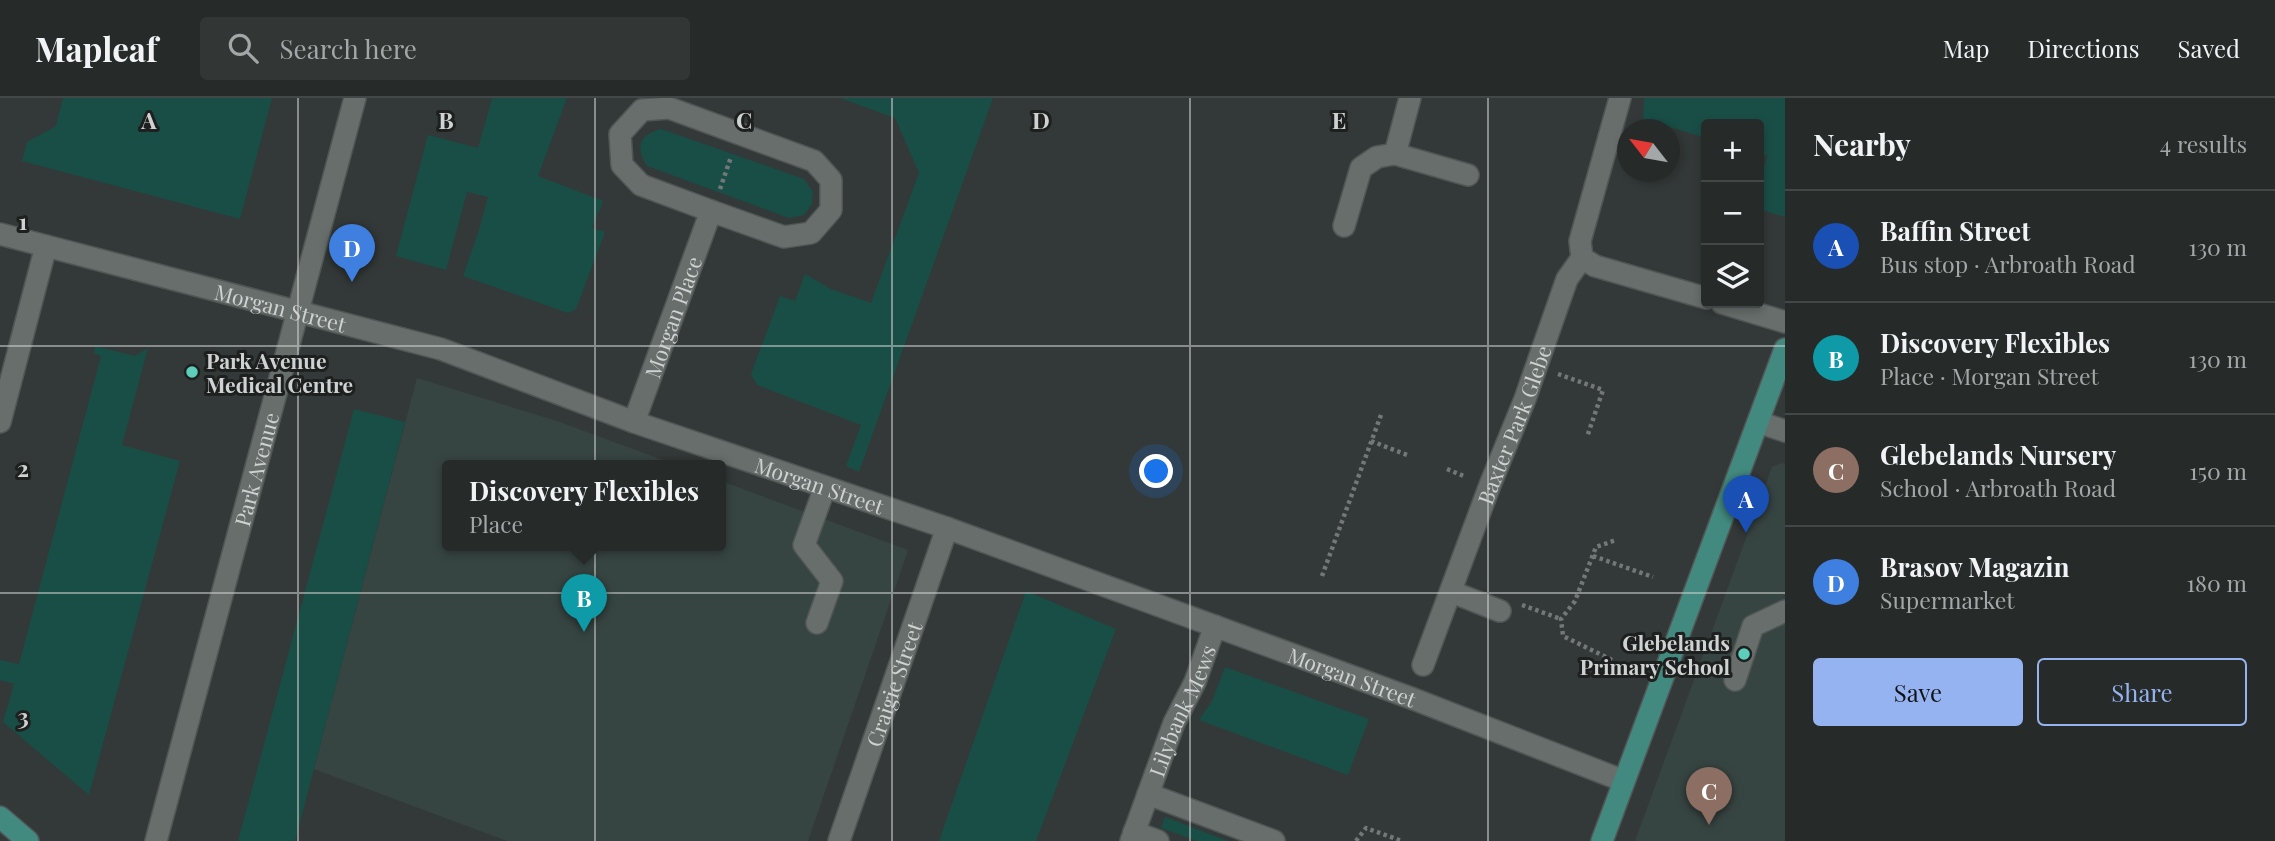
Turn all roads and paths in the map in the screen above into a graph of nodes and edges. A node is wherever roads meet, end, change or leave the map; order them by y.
1 (355, 98) edge
2 (1410, 98) edge
3 (1620, 98) edge
4 (740, 134) junction
5 (1395, 154) junction
6 (1468, 175) dead end
7 (711, 211) junction
8 (1344, 226) dead end
9 (0, 234) edge
10 (46, 246) junction
11 (1582, 258) junction
12 (1701, 297) edge
13 (1739, 308) edge
14 (299, 313) junction
15 (1785, 322) edge
16 (1785, 349) edge
17 (1536, 366) junction
18 (1381, 415) dead end
19 (0, 422) edge
20 (634, 422) junction
21 (1758, 422) junction
22 (1785, 430) edge
23 (1587, 438) dead end
24 (1371, 442) junction
25 (1410, 456) dead end
26 (824, 487) junction
27 (947, 528) junction
28 (1616, 540) dead end
29 (1593, 555) junction
30 (1322, 576) dead end
31 (1653, 577) dead end
32 (1452, 592) junction
33 (1500, 611) joint
34 (1785, 611) edge
35 (1561, 619) junction
36 (817, 623) dead end
37 (1215, 626) junction
38 (1612, 660) dead end
39 (1423, 665) dead end
40 (1735, 680) dead end
41 (1624, 781) junction
42 (1148, 794) junction
43 (0, 817) edge
44 (1133, 837) edge
45 (28, 841) edge
46 (156, 841) edge
47 (839, 841) edge
48 (1158, 841) edge
49 (1274, 841) edge
50 (1356, 841) edge
51 (1402, 841) edge
52 (1602, 841) edge

1 - 14 street, Park Avenue
2 - 5 street
3 - 11 street
4 - 7 path
4 - 7 street
4 - 7 street
5 - 6 street
5 - 8 street
7 - 20 street, Morgan Place
9 - 10 street, Morgan Street
10 - 14 street, Morgan Street
10 - 19 street
11 - 12 street
11 - 17 street, Baxter Park Glebe
13 - 15 street
14 - 20 street, Morgan Street
14 - 46 street, Park Avenue
16 - 21 main road
17 - 23 path
17 - 32 street, Baxter Park Glebe
18 - 24 path
20 - 26 street, Morgan Street
21 - 22 street
21 - 41 main road
24 - 25 path
24 - 30 path
26 - 27 street, Morgan Street
26 - 36 street
27 - 37 street, Morgan Street
27 - 47 street, Craigie Street
28 - 29 path
29 - 31 path
29 - 35 path
32 - 33 street
32 - 39 street, Baxter Park Glebe
33 - 35 path
34 - 40 street
35 - 38 path
37 - 41 street, Morgan Street
37 - 42 street, Lilybank Mews
41 - 52 main road
42 - 44 street, Lilybank Mews
42 - 49 street, Lilybank Mews
43 - 45 main road
44 - 48 street, Lilybank Mews
50 - 51 path

